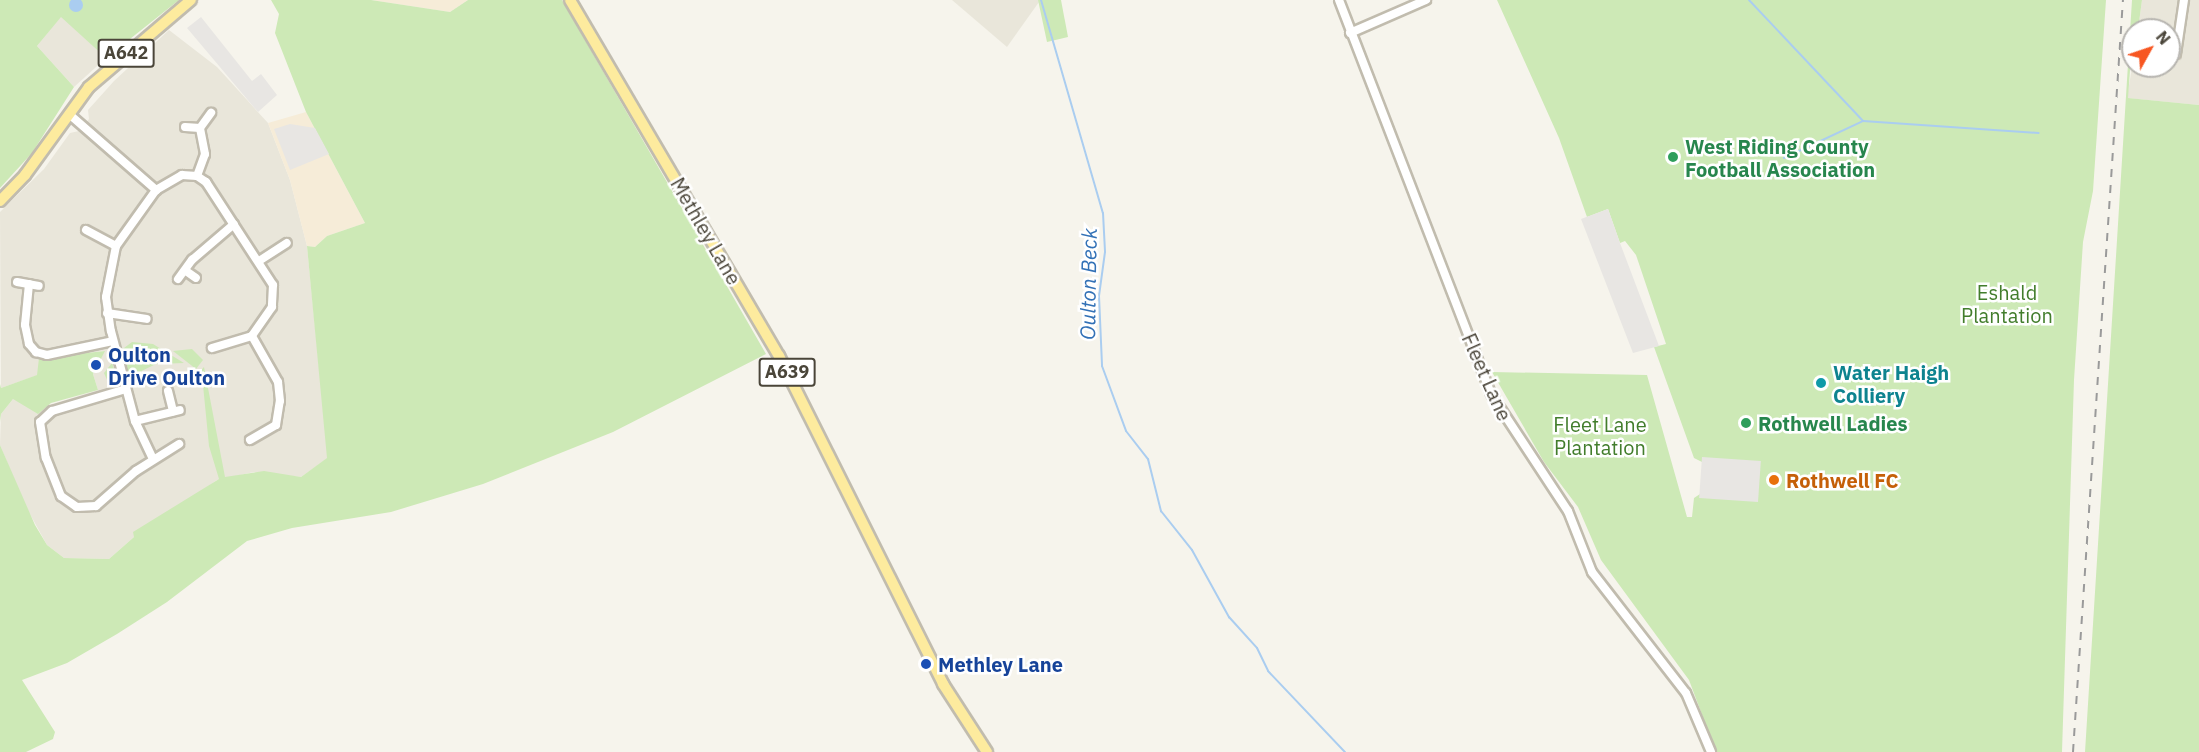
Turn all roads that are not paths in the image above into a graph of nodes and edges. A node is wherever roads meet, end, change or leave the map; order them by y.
1 (191, 0) edge
2 (570, 0) edge
3 (1339, 0) edge
4 (1426, 0) edge
5 (2184, 0) edge
6 (2181, 18) edge
7 (1350, 33) junction
8 (211, 113) dead end
9 (69, 114) junction
10 (184, 127) dead end
11 (200, 128) junction
12 (197, 176) junction
13 (156, 190) junction
14 (0, 201) edge
15 (234, 225) junction
16 (86, 230) dead end
17 (287, 243) dead end
18 (116, 246) junction
19 (259, 261) junction
20 (186, 271) junction
21 (196, 278) dead end
22 (177, 279) dead end
23 (17, 282) dead end
24 (29, 284) junction
25 (39, 286) dead end
26 (107, 313) junction
27 (147, 319) dead end
28 (252, 336) junction
29 (113, 341) junction
30 (212, 348) dead end
31 (126, 389) junction
32 (168, 391) dead end
33 (135, 421) junction
34 (276, 425) junction
35 (285, 433) dead end
36 (250, 440) dead end
37 (179, 444) dead end
38 (153, 459) junction
39 (987, 752) edge
40 (1711, 752) edge

1 - 9 main road, A642
2 - 39 main road, Methley Lane / A639
3 - 7 street, Fleet Lane
4 - 7 street
5 - 6 street
7 - 40 street, Fleet Lane
8 - 11 street
9 - 13 street
9 - 14 main road, A642
10 - 11 street
11 - 12 street
12 - 13 street
12 - 15 street
13 - 18 street
15 - 19 street
15 - 20 street
16 - 18 street
17 - 19 street
18 - 26 street
19 - 28 street
20 - 21 street
20 - 22 street
23 - 24 street
24 - 25 street
24 - 29 street
26 - 27 street
26 - 29 street
28 - 30 street
28 - 34 street
29 - 31 street
31 - 33 street
31 - 38 street
32 - 33 street
33 - 38 street
34 - 35 street
34 - 36 street
37 - 38 street

